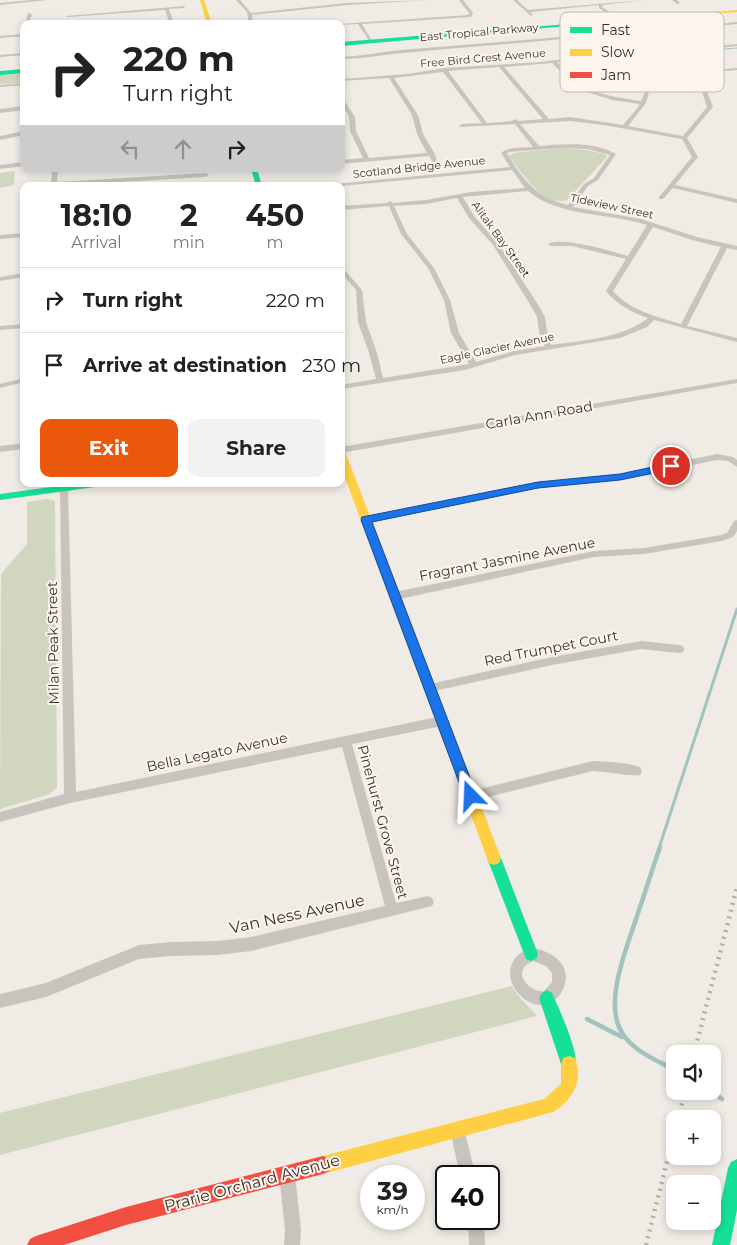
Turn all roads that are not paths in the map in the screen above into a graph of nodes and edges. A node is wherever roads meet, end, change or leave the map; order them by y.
1 (46, 0) edge
2 (202, 0) edge
3 (238, 0) edge
4 (427, 0) edge
5 (461, 0) edge
6 (515, 0) edge
7 (567, 0) edge
8 (643, 0) edge
9 (623, 1) edge
10 (0, 4) edge
11 (601, 5) junction
12 (184, 7) dead end
13 (575, 7) junction
14 (167, 8) junction
15 (737, 9) edge
16 (526, 11) junction
17 (608, 12) edge
18 (701, 12) edge
19 (712, 12) edge
20 (30, 14) dead end
21 (250, 14) junction
22 (82, 15) junction
23 (68, 16) dead end
24 (531, 16) dead end
25 (28, 20) edge
26 (83, 20) edge
27 (171, 20) edge
28 (209, 20) edge
29 (251, 20) edge
30 (359, 23) junction
31 (345, 24) edge
32 (560, 24) edge
33 (737, 24) edge
34 (724, 25) edge
35 (20, 35) edge
36 (0, 37) edge
37 (560, 38) edge
38 (345, 40) edge
39 (369, 40) junction
40 (345, 43) edge
41 (737, 45) edge
42 (724, 46) edge
43 (20, 54) edge
44 (0, 56) edge
45 (345, 58) edge
46 (560, 60) edge
47 (553, 61) junction
48 (501, 66) junction
49 (20, 67) edge
50 (560, 68) edge
51 (0, 69) edge
52 (737, 69) edge
53 (444, 70) junction
54 (724, 70) edge
55 (20, 71) edge
56 (0, 73) edge
57 (391, 77) junction
58 (345, 80) edge
59 (20, 84) edge
60 (0, 86) edge
61 (592, 92) edge
62 (647, 92) edge
63 (705, 92) edge
64 (643, 103) junction
65 (345, 104) edge
66 (20, 108) edge
67 (0, 110) edge
68 (547, 120) junction
69 (515, 121) junction
70 (485, 124) junction
71 (462, 126) dead end
72 (625, 126) junction
73 (20, 135) edge
74 (0, 138) edge
75 (684, 138) junction
76 (537, 148) junction
77 (432, 154) junction
78 (367, 160) junction
79 (345, 162) edge
80 (435, 162) dead end
81 (20, 164) edge
82 (0, 167) edge
83 (514, 168) junction
84 (130, 172) edge
85 (206, 174) edge
86 (129, 179) junction
87 (92, 182) edge
88 (345, 184) edge
89 (672, 186) junction
90 (530, 188) junction
91 (459, 196) junction
92 (660, 198) dead end
93 (737, 201) edge
94 (390, 204) junction
95 (570, 207) junction
96 (345, 208) edge
97 (651, 224) junction
98 (20, 235) edge
99 (0, 237) edge
100 (551, 244) dead end
101 (725, 245) junction
102 (737, 248) edge
103 (630, 258) junction
104 (345, 273) edge
105 (20, 276) edge
106 (0, 279) edge
107 (653, 318) junction
108 (20, 326) edge
109 (684, 327) junction
110 (0, 328) edge
111 (737, 340) edge
112 (549, 347) junction
113 (474, 366) junction
114 (20, 381) edge
115 (380, 381) junction
116 (737, 381) edge
117 (0, 386) edge
118 (345, 386) edge
119 (20, 446) edge
120 (0, 449) edge
121 (345, 451) edge
122 (734, 461) edge
123 (345, 463) edge
124 (72, 487) edge
125 (64, 488) junction
126 (0, 497) edge
127 (366, 520) junction
128 (737, 523) edge
129 (395, 596) junction
130 (679, 648) dead end
131 (430, 688) junction
132 (442, 721) junction
133 (346, 741) junction
134 (636, 771) dead end
135 (471, 796) junction
136 (70, 798) junction
137 (0, 817) edge
138 (428, 902) dead end
139 (392, 910) junction
140 (531, 954) junction
141 (547, 998) junction
142 (0, 1001) edge
143 (456, 1130) junction
144 (465, 1165) edge
145 (737, 1168) edge
146 (287, 1174) junction
147 (476, 1230) edge
148 (36, 1245) edge
149 (292, 1245) edge
150 (477, 1245) edge
151 (721, 1245) edge

1 - 10 street
2 - 28 street
3 - 21 street
4 - 21 street
5 - 30 street
6 - 16 street
7 - 13 street
8 - 9 street
9 - 11 street
11 - 13 street
11 - 17 street
12 - 14 street
13 - 16 street
14 - 22 street
14 - 27 street
15 - 18 street, East Tropical Parkway
15 - 19 street, East Tropical Parkway
16 - 24 street
20 - 25 street
21 - 29 street
22 - 23 street
22 - 26 street
30 - 31 street
30 - 39 street
32 - 39 street, East Tropical Parkway
33 - 34 street
35 - 36 street
37 - 45 street
38 - 39 street, East Tropical Parkway
39 - 40 street, East Tropical Parkway
41 - 42 street
43 - 44 street
46 - 47 street, Free Bird Crest Avenue
47 - 48 street, Free Bird Crest Avenue
47 - 50 street
48 - 53 street, Free Bird Crest Avenue
48 - 68 street
49 - 51 street
52 - 54 street
53 - 57 street, Free Bird Crest Avenue
53 - 70 street
55 - 56 street
57 - 58 street, Free Bird Crest Avenue
57 - 77 street
59 - 60 street
61 - 64 street
62 - 64 street
63 - 75 street
64 - 72 street
65 - 78 street
66 - 67 street
68 - 69 street
68 - 72 street
69 - 70 street
69 - 76 street
70 - 71 street
72 - 75 street
73 - 74 street
75 - 89 street
76 - 83 street, Tideview Street
76 - 95 street
77 - 78 street
77 - 80 street
78 - 79 street
81 - 82 street
83 - 88 street, Scotland Bridge Avenue
83 - 90 street, Tideview Street
84 - 86 street
85 - 86 street
86 - 87 street
89 - 92 street
89 - 93 street
90 - 91 street
90 - 95 street, Tideview Street
91 - 94 street
91 - 112 street, Alitak Bay Street
94 - 96 street
94 - 113 street
95 - 97 street, Tideview Street
97 - 101 street, Tideview Street
97 - 103 street
98 - 99 street
100 - 103 street
101 - 102 street, Tideview Street
101 - 109 street
103 - 107 street
104 - 115 street
105 - 106 street
107 - 109 street
107 - 112 street, Eagle Glacier Avenue
108 - 110 street
109 - 111 street
112 - 113 street, Eagle Glacier Avenue
113 - 115 street, Eagle Glacier Avenue
114 - 117 street
115 - 118 street, Eagle Glacier Avenue
116 - 121 street, Carla Ann Road
119 - 120 street
122 - 127 street
123 - 127 street
124 - 125 street
125 - 126 street
125 - 136 street, Milan Peak Street
127 - 129 street
128 - 129 street, Fragrant Jasmine Avenue
129 - 131 street
130 - 131 street, Red Trumpet Court
131 - 132 street
132 - 133 street, Bella Legato Avenue
132 - 135 street
133 - 136 street, Bella Legato Avenue
133 - 139 street, Pinehurst Grove Street
134 - 135 street
135 - 140 street
136 - 137 street, Bella Legato Avenue
138 - 139 street, Van Ness Avenue
139 - 142 street, Van Ness Avenue
140 - 141 street
140 - 141 street
141 - 143 street, Prarie Orchard Avenue
143 - 144 street
143 - 146 street, Prarie Orchard Avenue
145 - 151 street
146 - 148 street, Prarie Orchard Avenue
146 - 149 street
147 - 150 street

